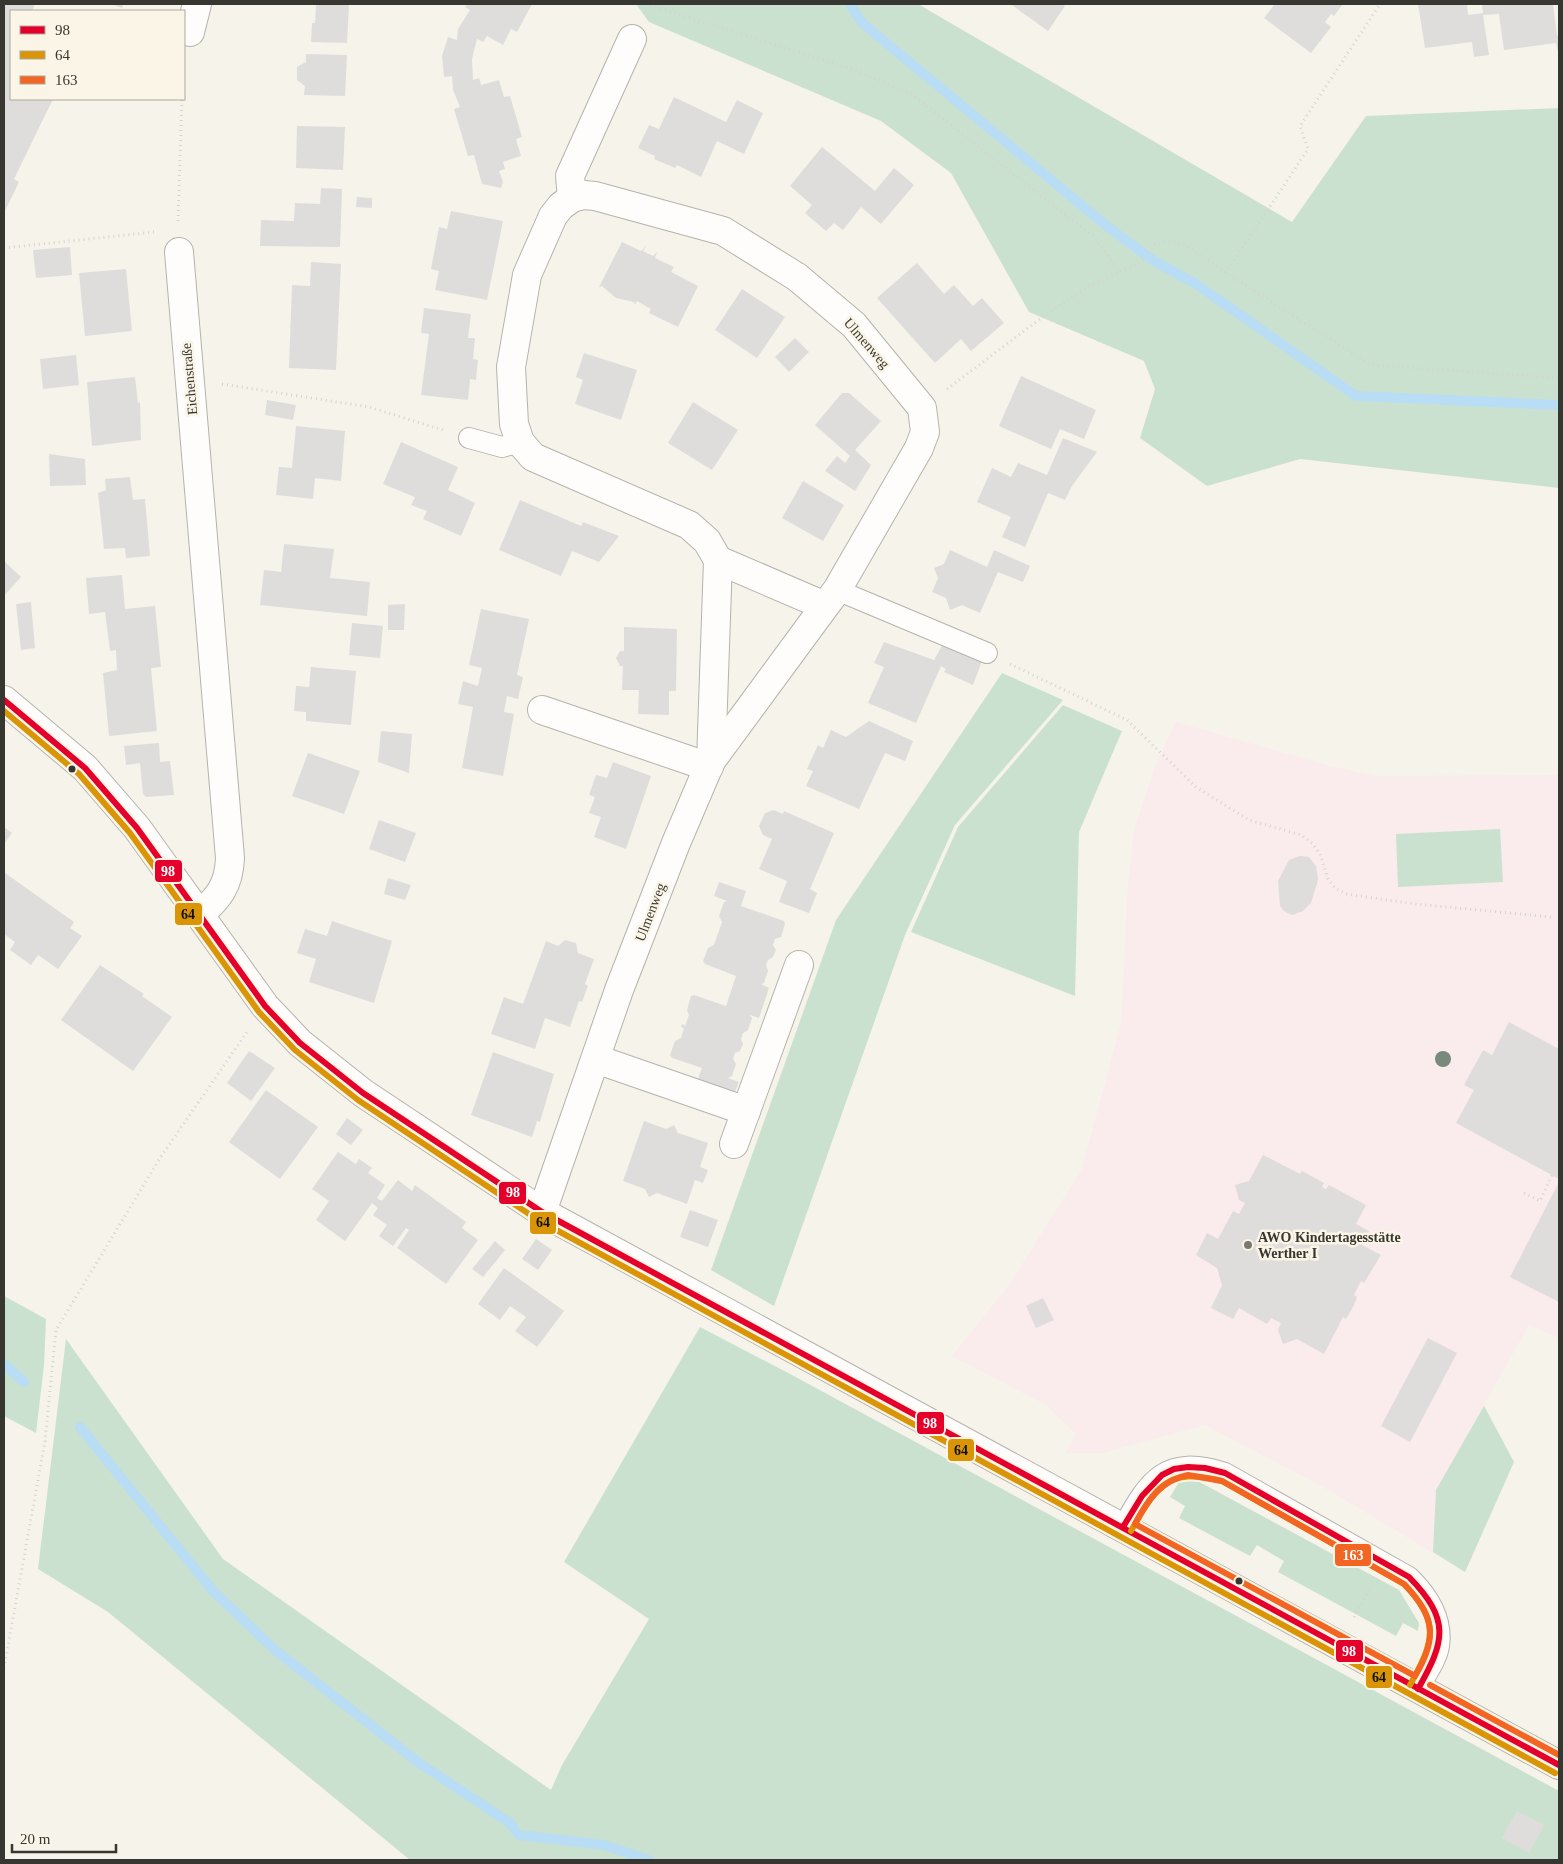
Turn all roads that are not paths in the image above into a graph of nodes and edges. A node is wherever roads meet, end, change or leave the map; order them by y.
1 (198, 4) edge
2 (190, 32) dead end
3 (632, 39) dead end
4 (572, 198) junction
5 (178, 241) road end
6 (469, 438) road end
7 (520, 442) junction
8 (718, 560) junction
9 (831, 598) junction
10 (987, 653) road end
11 (4, 700) edge
12 (542, 710) dead end
13 (710, 764) junction
14 (200, 914) junction
15 (799, 965) dead end
16 (596, 1059) junction
17 (746, 1111) junction
18 (734, 1144) dead end
19 (542, 1212) junction
20 (1122, 1527) junction
21 (1418, 1689) junction
22 (1559, 1765) edge

1 - 2 street
3 - 4 street
4 - 7 street
4 - 9 street, Ulmenweg
5 - 14 street, Eichenstraße
6 - 7 lane
7 - 8 street
8 - 9 street
8 - 13 street, Ulmenweg
9 - 10 lane
9 - 13 street, Ulmenweg
11 - 14 street
12 - 13 street
13 - 16 street, Ulmenweg
14 - 19 street
15 - 17 street
16 - 17 street
16 - 19 street, Ulmenweg
17 - 18 street
19 - 20 street
20 - 21 street
20 - 21 lane
21 - 22 street

